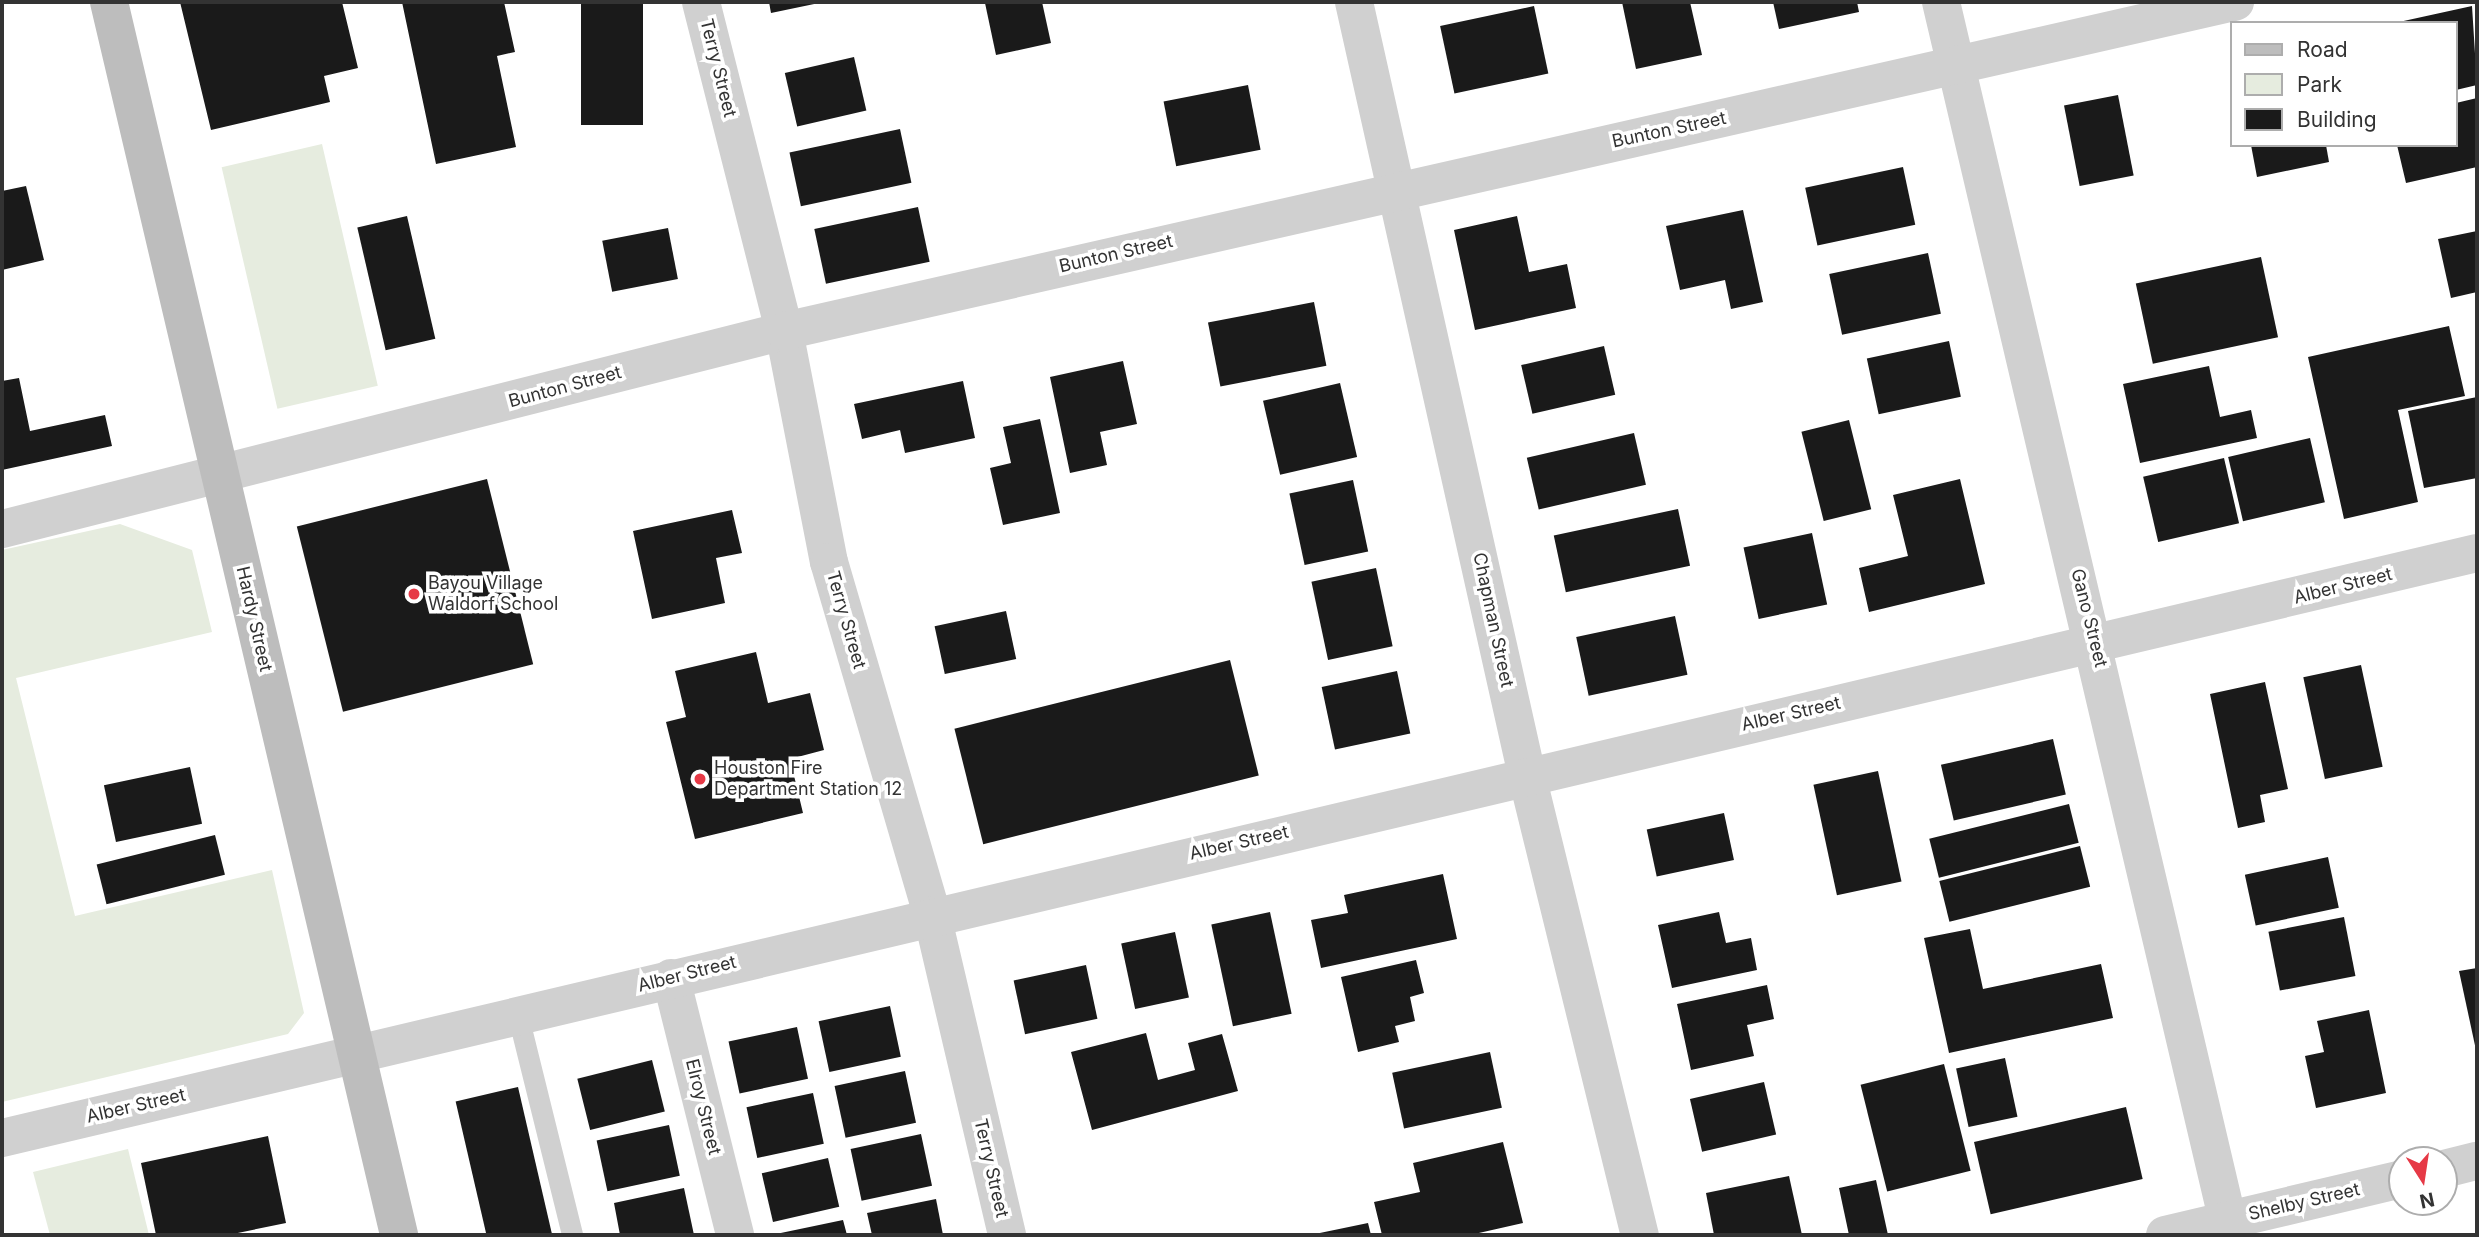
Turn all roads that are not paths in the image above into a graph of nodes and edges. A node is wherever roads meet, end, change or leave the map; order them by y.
1 (109, 2) edge
2 (701, 2) edge
3 (1354, 2) edge
4 (1941, 2) edge
5 (2235, 2) edge
6 (1956, 68) junction
7 (1398, 189) junction
8 (784, 331) junction
9 (220, 476) junction
10 (2, 529) edge
11 (2477, 553) edge
12 (2096, 644) junction
13 (1528, 780) junction
14 (932, 915) junction
15 (671, 978) junction
16 (518, 1016) junction
17 (357, 1055) junction
18 (2, 1138) edge
19 (2477, 1161) edge
20 (2458, 1166) edge
21 (2388, 1183) edge
22 (2229, 1227) edge
23 (399, 1235) edge
24 (572, 1235) edge
25 (735, 1235) edge
26 (1007, 1235) edge
27 (1640, 1235) edge
28 (2165, 1235) edge

1 - 9 main road, Hardy Street
2 - 8 street, Terry Street
3 - 7 street, Chapman Street
4 - 6 street, Gano Street
5 - 6 street, Bunton Street
6 - 7 street, Bunton Street
6 - 12 street, Gano Street
7 - 8 street, Bunton Street
7 - 13 street, Chapman Street
8 - 9 street, Bunton Street
8 - 14 street, Terry Street
9 - 10 street, Bunton Street
9 - 17 main road, Hardy Street
11 - 12 street, Alber Street
12 - 13 street, Alber Street
12 - 22 street, Gano Street
13 - 14 street, Alber Street
13 - 27 street, Chapman Street
14 - 15 street, Alber Street
14 - 26 street, Terry Street
15 - 16 street, Alber Street
15 - 25 street, Elroy Street
16 - 17 street, Alber Street
16 - 24 lane
17 - 18 street, Alber Street
17 - 23 main road, Hardy Street
19 - 20 street
21 - 22 street, Shelby Street
22 - 28 street, Shelby Street

